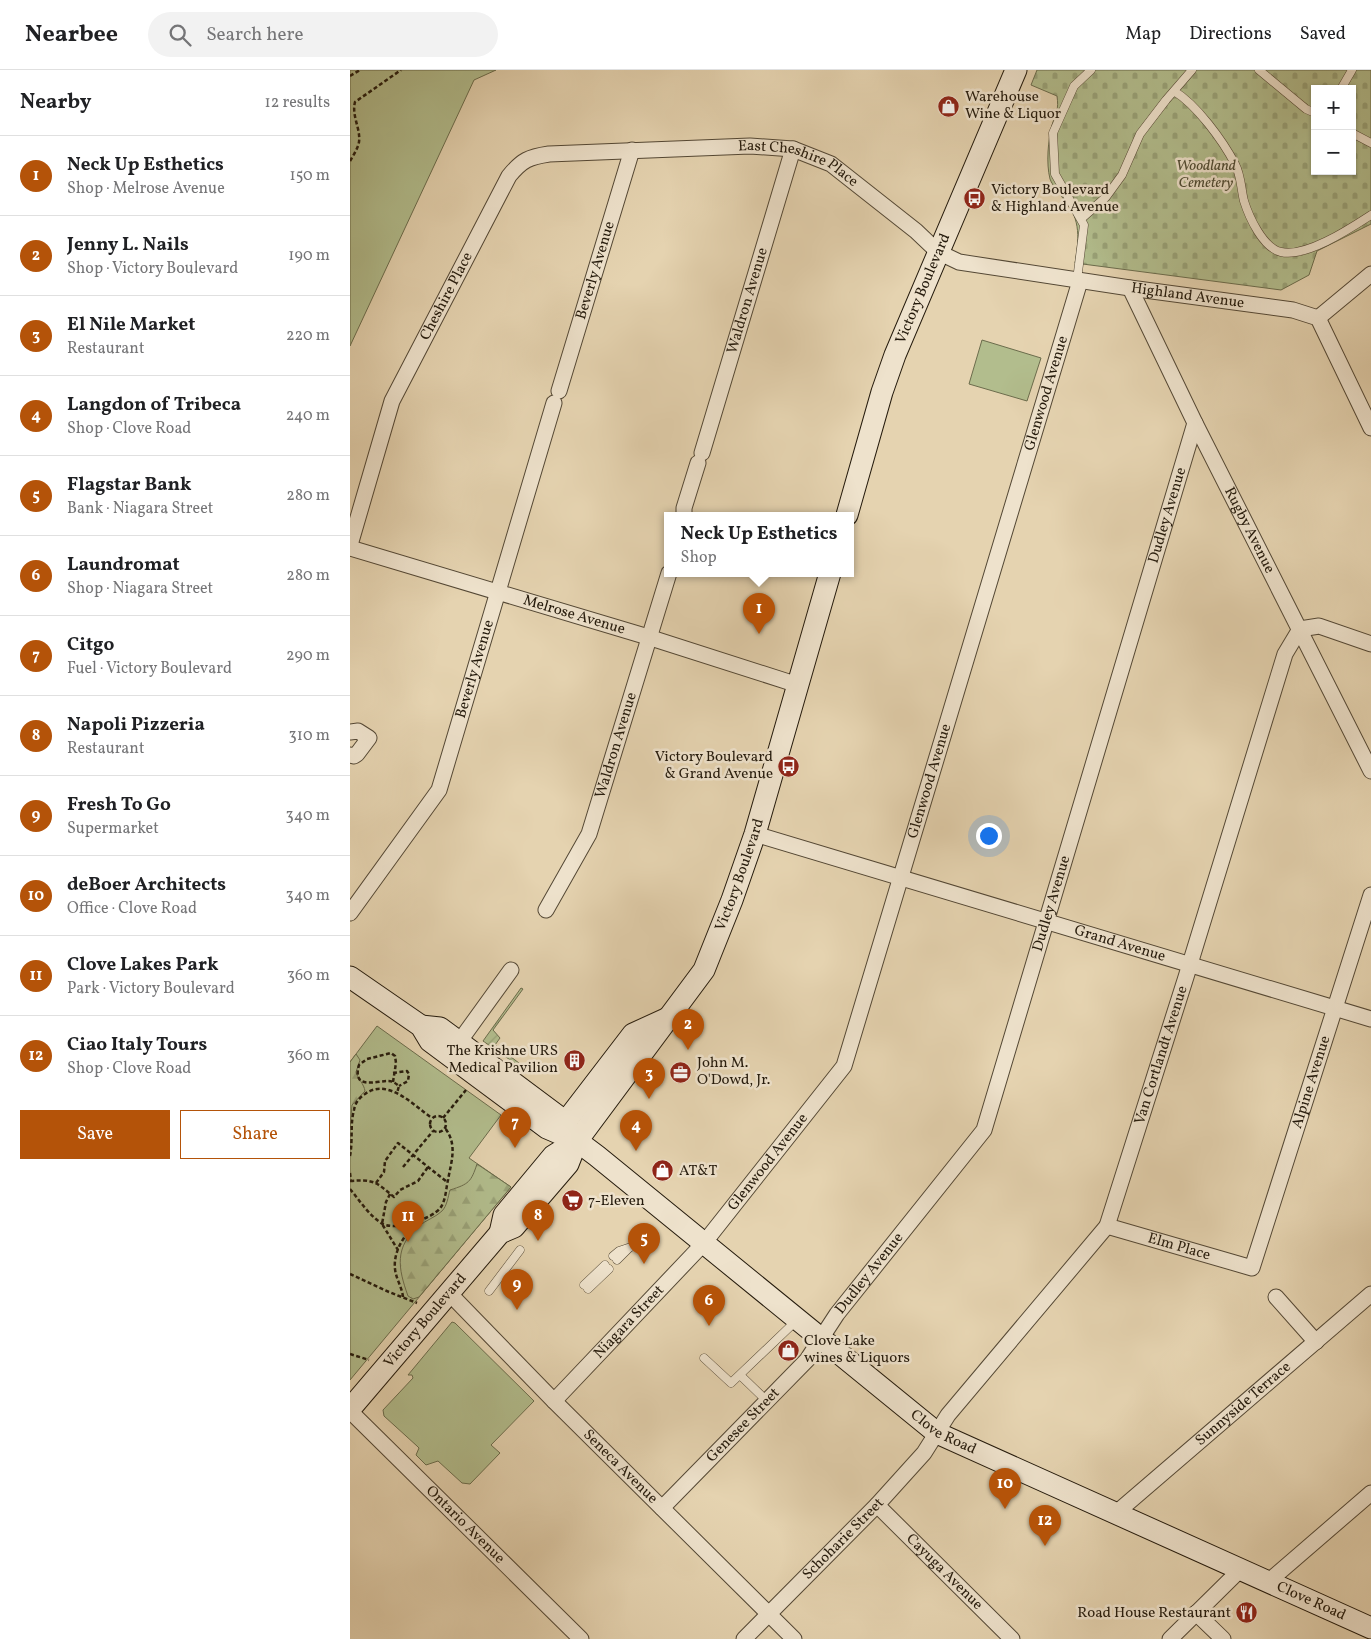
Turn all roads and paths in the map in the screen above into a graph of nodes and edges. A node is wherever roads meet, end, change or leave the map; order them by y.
1 (360, 70) edge
2 (400, 70) edge
3 (1016, 70) edge
4 (1091, 70) edge
5 (1192, 70) edge
6 (1259, 70) edge
7 (1276, 70) edge
8 (1352, 70) edge
9 (350, 76) edge
10 (1270, 78) junction
11 (1343, 85) edge
12 (1174, 92) junction
13 (1311, 111) edge
14 (1356, 135) edge
15 (1371, 143) edge
16 (794, 149) junction
17 (632, 150) junction
18 (350, 161) edge
19 (1371, 215) edge
20 (1081, 219) junction
21 (938, 252) junction
22 (1371, 274) edge
23 (1078, 280) junction
24 (1130, 288) junction
25 (1318, 318) junction
26 (1195, 424) junction
27 (1371, 428) edge
28 (684, 512) edge
29 (848, 512) edge
30 (350, 547) edge
31 (667, 577) edge
32 (829, 577) edge
33 (498, 592) junction
34 (1300, 629) junction
35 (648, 637) junction
36 (1371, 644) edge
37 (798, 685) junction
38 (350, 732) edge
39 (350, 755) edge
40 (1371, 771) edge
41 (755, 834) junction
42 (901, 877) junction
43 (1371, 895) edge
44 (546, 910) dead end
45 (350, 913) edge
46 (1046, 921) junction
47 (1190, 964) junction
48 (511, 970) dead end
49 (350, 977) edge
50 (1336, 1008) junction
51 (670, 1017) junction
52 (1371, 1019) edge
53 (421, 1026) junction
54 (460, 1042) junction
55 (393, 1073) junction
56 (392, 1082) junction
57 (399, 1086) junction
58 (468, 1086) dead end
59 (397, 1093) junction
60 (432, 1118) junction
61 (444, 1118) junction
62 (564, 1124) junction
63 (445, 1128) junction
64 (433, 1131) junction
65 (577, 1141) junction
66 (413, 1155) junction
67 (350, 1156) edge
68 (403, 1167) dead end
69 (428, 1167) junction
70 (350, 1173) edge
71 (351, 1181) edge
72 (447, 1182) junction
73 (376, 1183) junction
74 (350, 1189) edge
75 (390, 1194) junction
76 (418, 1221) junction
77 (382, 1224) junction
78 (1107, 1226) junction
79 (704, 1242) junction
80 (631, 1247) dead end
81 (398, 1250) junction
82 (520, 1250) dead end
83 (615, 1258) dead end
84 (607, 1267) dead end
85 (1252, 1268) joint
86 (350, 1274) edge
87 (586, 1287) dead end
88 (489, 1292) dead end
89 (449, 1293) junction
90 (1371, 1294) edge
91 (403, 1297) junction
92 (1276, 1297) dead end
93 (417, 1303) dead end
94 (797, 1320) junction
95 (820, 1339) junction
96 (1316, 1342) junction
97 (350, 1354) edge
98 (704, 1358) dead end
99 (369, 1360) dead end
100 (740, 1375) junction
101 (554, 1401) junction
102 (767, 1401) junction
103 (350, 1410) edge
104 (936, 1433) junction
105 (1371, 1493) edge
106 (877, 1505) junction
107 (662, 1508) junction
108 (1115, 1514) junction
109 (1241, 1569) junction
110 (1269, 1581) junction
111 (1196, 1613) junction
112 (768, 1614) junction
113 (1371, 1628) edge
114 (581, 1639) edge
115 (744, 1639) edge
116 (794, 1639) edge
117 (1012, 1639) edge
118 (1170, 1639) edge
119 (1223, 1639) edge

1 - 9 path
2 - 18 path
3 - 21 main road, Victory Boulevard
4 - 20 lane
5 - 12 lane
6 - 10 lane
7 - 10 lane
8 - 11 lane
10 - 13 lane
12 - 19 lane
12 - 20 lane
14 - 15 lane
16 - 17 street, East Cheshire Place
16 - 21 street, East Cheshire Place
16 - 28 street, Waldron Avenue
17 - 30 street, Cheshire Place
17 - 33 street, Beverly Avenue
20 - 23 lane
21 - 23 street, Highland Avenue
21 - 29 main road, Victory Boulevard
22 - 25 street
23 - 24 street, Highland Avenue
23 - 42 street, Glenwood Avenue
24 - 25 street, Highland Avenue
24 - 26 street, Rugby Avenue
25 - 27 street
26 - 34 street, Rugby Avenue
26 - 46 street, Dudley Avenue
30 - 33 street, Melrose Avenue
31 - 35 street, Waldron Avenue
32 - 37 main road, Victory Boulevard
33 - 35 street, Melrose Avenue
33 - 45 street, Beverly Avenue
34 - 36 street
34 - 40 street, Rugby Avenue
34 - 47 street, Van Cortlandt Avenue
35 - 37 street, Melrose Avenue
35 - 44 street, Waldron Avenue
37 - 41 main road, Victory Boulevard
38 - 39 street
41 - 42 street, Grand Avenue
41 - 51 main road, Victory Boulevard
42 - 46 street, Grand Avenue
42 - 79 street, Glenwood Avenue
43 - 50 street, Alpine Avenue
46 - 47 street, Grand Avenue
46 - 95 street, Dudley Avenue
47 - 50 street, Grand Avenue
47 - 78 street, Van Cortlandt Avenue
48 - 54 street
49 - 53 main road, Clove Road
50 - 52 street, Grand Avenue
50 - 85 street, Alpine Avenue
51 - 62 main road
51 - 65 main road, Victory Boulevard
53 - 54 main road, Clove Road
53 - 65 main road, Clove Road
54 - 62 main road, Clove Road
55 - 56 path
55 - 56 path
55 - 57 path
56 - 57 path
57 - 59 path
58 - 61 path
59 - 60 path
59 - 67 path
60 - 61 path
60 - 64 path
61 - 63 path
62 - 65 main road, Clove Road
63 - 64 path
63 - 72 path
64 - 66 path
65 - 79 main road, Clove Road
65 - 89 main road, Victory Boulevard
66 - 68 path
66 - 69 path
66 - 73 path
69 - 72 path
69 - 75 path
70 - 71 path
71 - 73 path
72 - 76 path
73 - 75 path
74 - 77 path
75 - 77 path
76 - 77 path
76 - 81 path
77 - 81 path
78 - 85 street, Elm Place
78 - 104 street, Van Cortlandt Avenue
79 - 94 main road, Clove Road
79 - 101 street, Niagara Street
80 - 83 lane
81 - 91 path
82 - 88 lane
84 - 87 lane
86 - 91 path
89 - 101 street, Seneca Avenue
89 - 103 main road, Victory Boulevard
90 - 96 street, Sunnyside Terrace
91 - 93 path
92 - 96 street
94 - 95 main road, Clove Road
94 - 100 lane
95 - 102 street, Genesee Street
95 - 104 main road, Clove Road
96 - 108 street, Sunnyside Terrace
97 - 99 path
98 - 100 lane
100 - 102 lane
101 - 107 street, Seneca Avenue
102 - 107 street, Genesee Street
103 - 114 street, Ontario Avenue
104 - 106 street, Schoharie Street
104 - 108 main road, Clove Road
105 - 110 street
106 - 112 street, Schoharie Street
106 - 117 street, Cayuga Avenue
107 - 112 street, Seneca Avenue
108 - 109 main road, Clove Road
109 - 110 main road, Clove Road
109 - 111 street
110 - 113 main road, Clove Road
111 - 118 street
111 - 119 street
112 - 115 street, Schoharie Street
112 - 116 street, Seneca Avenue

